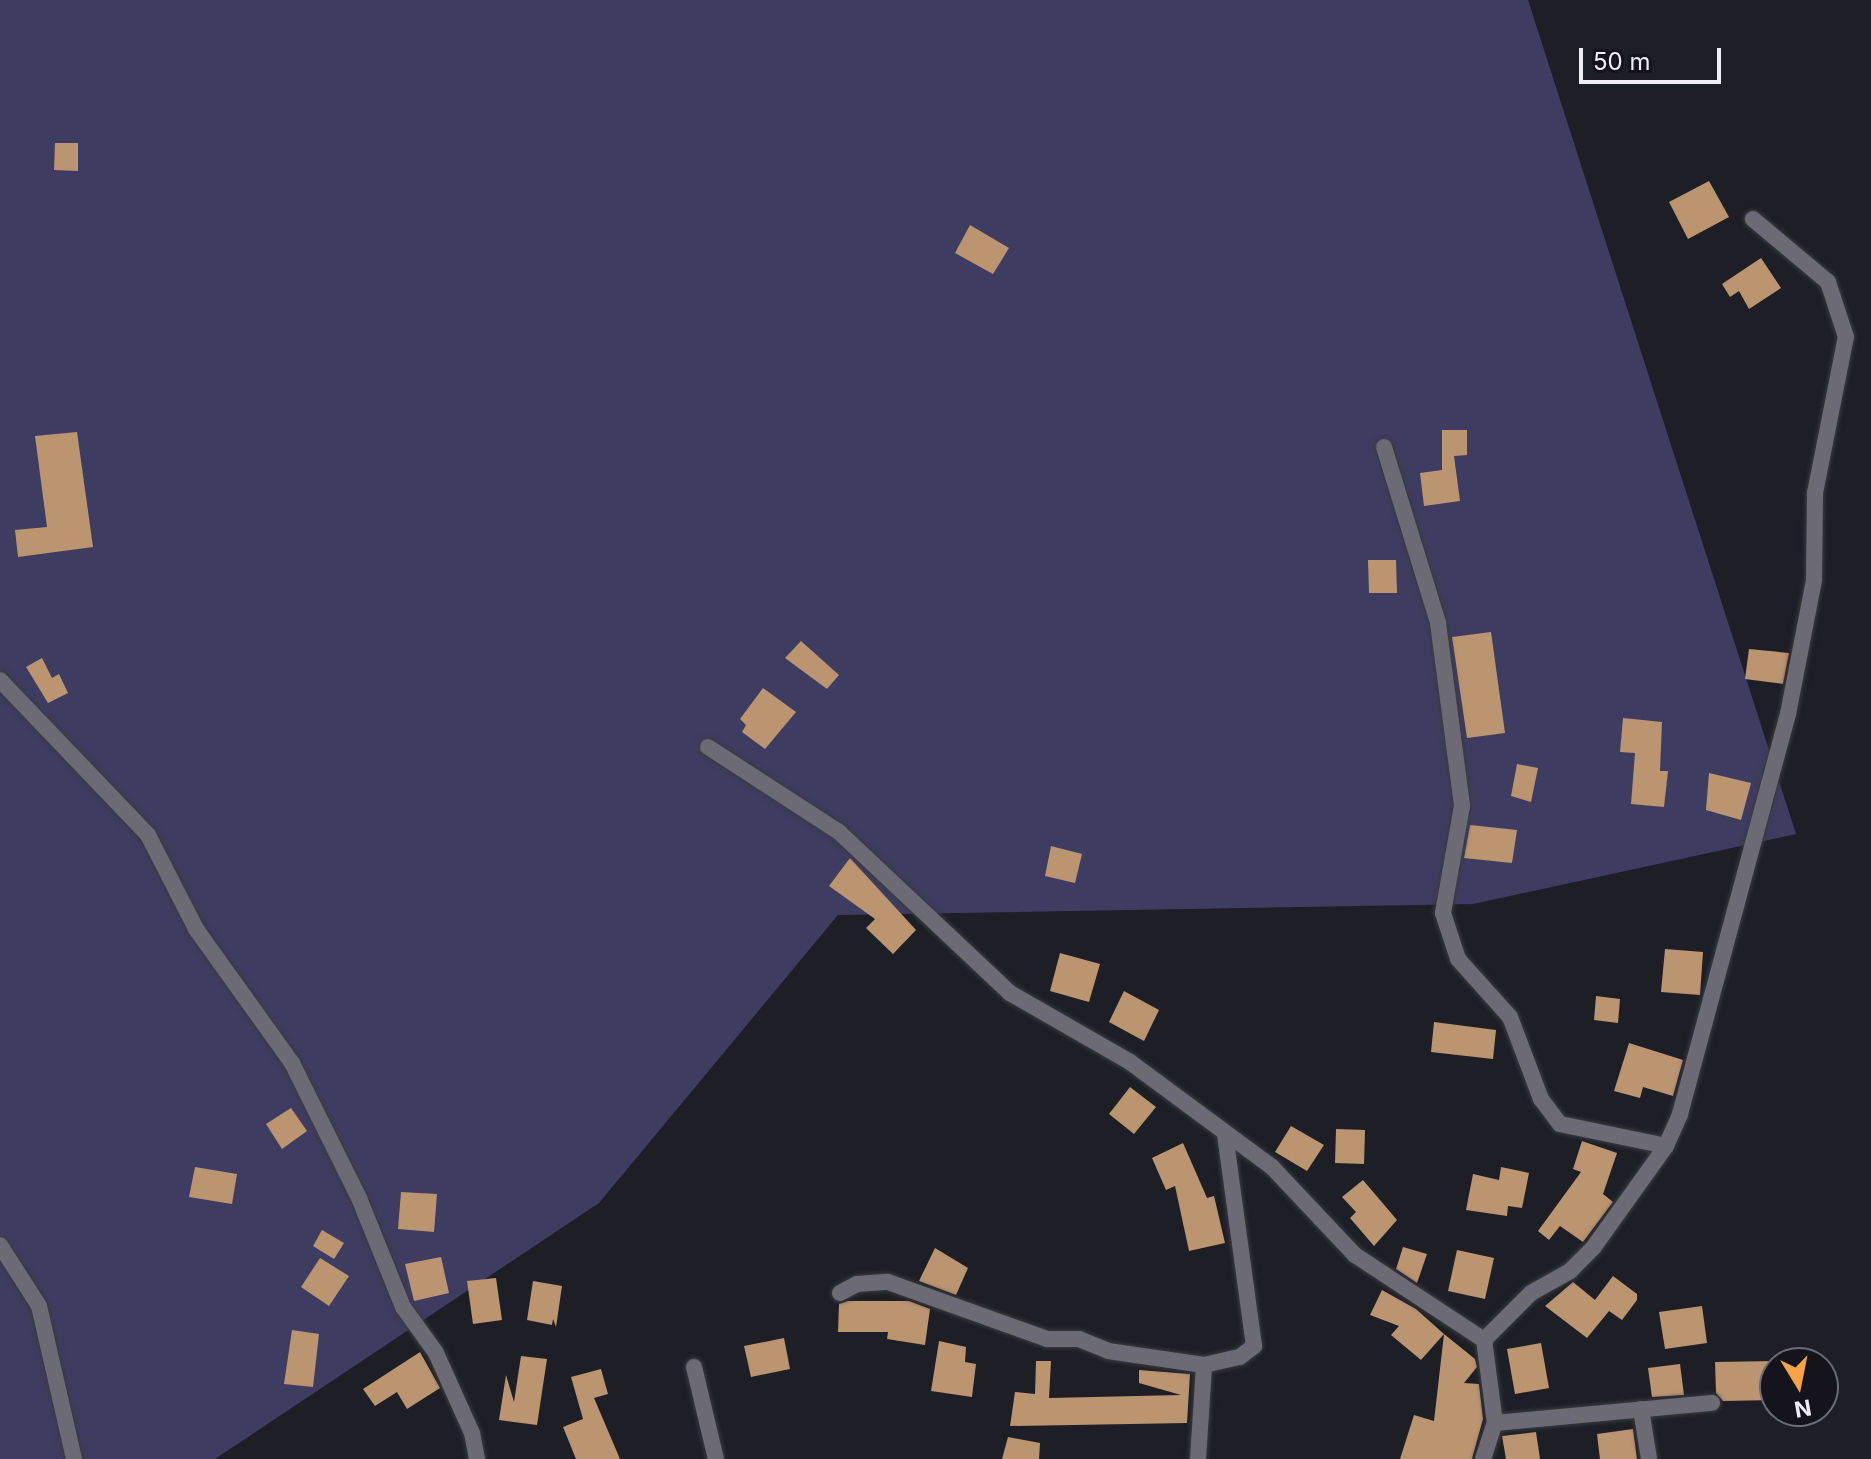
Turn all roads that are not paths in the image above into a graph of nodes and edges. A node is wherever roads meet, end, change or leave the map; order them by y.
1 (1753, 219) dead end
2 (1384, 447) dead end
3 (0, 680) edge
4 (708, 747) dead end
5 (1225, 1135) junction
6 (1666, 1146) junction
7 (0, 1245) edge
8 (840, 1293) dead end
9 (1484, 1340) junction
10 (1204, 1365) junction
11 (694, 1367) dead end
12 (1712, 1403) dead end
13 (1641, 1409) junction
14 (1495, 1423) junction
15 (74, 1459) edge
16 (477, 1459) edge
17 (716, 1459) edge
18 (1198, 1459) edge
19 (1483, 1459) edge
20 (1649, 1459) edge

1 - 6 street
2 - 6 street
3 - 16 street
4 - 5 street
5 - 9 street
5 - 10 street
6 - 9 street
7 - 15 street
8 - 10 street
9 - 14 street
10 - 18 street
11 - 17 street
12 - 13 street
13 - 14 street
13 - 20 street
14 - 19 street

